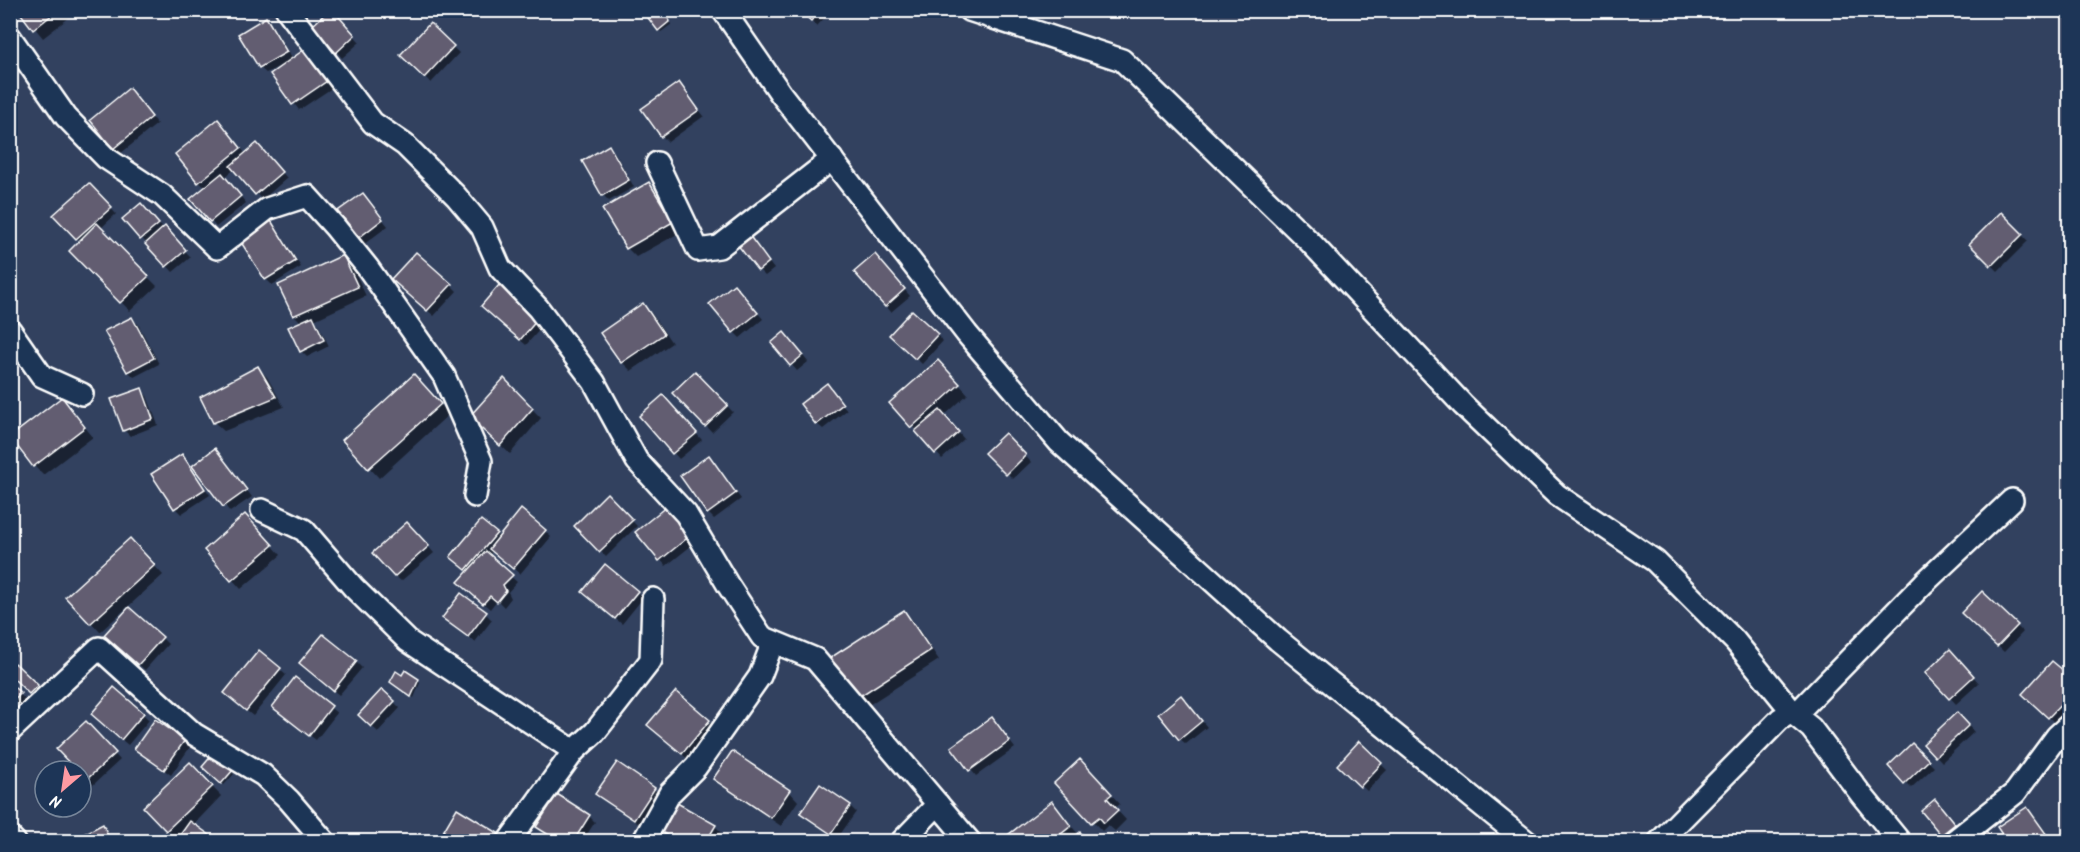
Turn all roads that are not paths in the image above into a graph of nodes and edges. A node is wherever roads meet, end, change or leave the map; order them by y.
1 (287, 10) edge
2 (723, 10) edge
3 (969, 10) edge
4 (10, 37) edge
5 (832, 159) junction
6 (657, 163) dead end
7 (10, 330) edge
8 (82, 394) dead end
9 (475, 496) dead end
10 (2012, 500) dead end
11 (262, 510) dead end
12 (653, 599) dead end
13 (773, 642) junction
14 (1795, 715) junction
15 (2070, 724) edge
16 (10, 731) edge
17 (574, 751) junction
18 (938, 804) junction
19 (10, 837) edge
20 (15, 842) edge
21 (325, 842) edge
22 (508, 842) edge
23 (643, 842) edge
24 (901, 842) edge
25 (970, 842) edge
26 (1527, 842) edge
27 (1659, 842) edge
28 (1900, 842) edge
29 (1953, 842) edge

1 - 13 street
2 - 5 street
3 - 14 street
4 - 9 street
5 - 6 street
5 - 26 street
7 - 8 street
10 - 14 street
11 - 17 street
12 - 17 street
13 - 18 street
13 - 23 street
14 - 27 street
14 - 28 street
15 - 29 street
16 - 21 street
17 - 22 street
18 - 24 street
18 - 25 street
19 - 20 street

